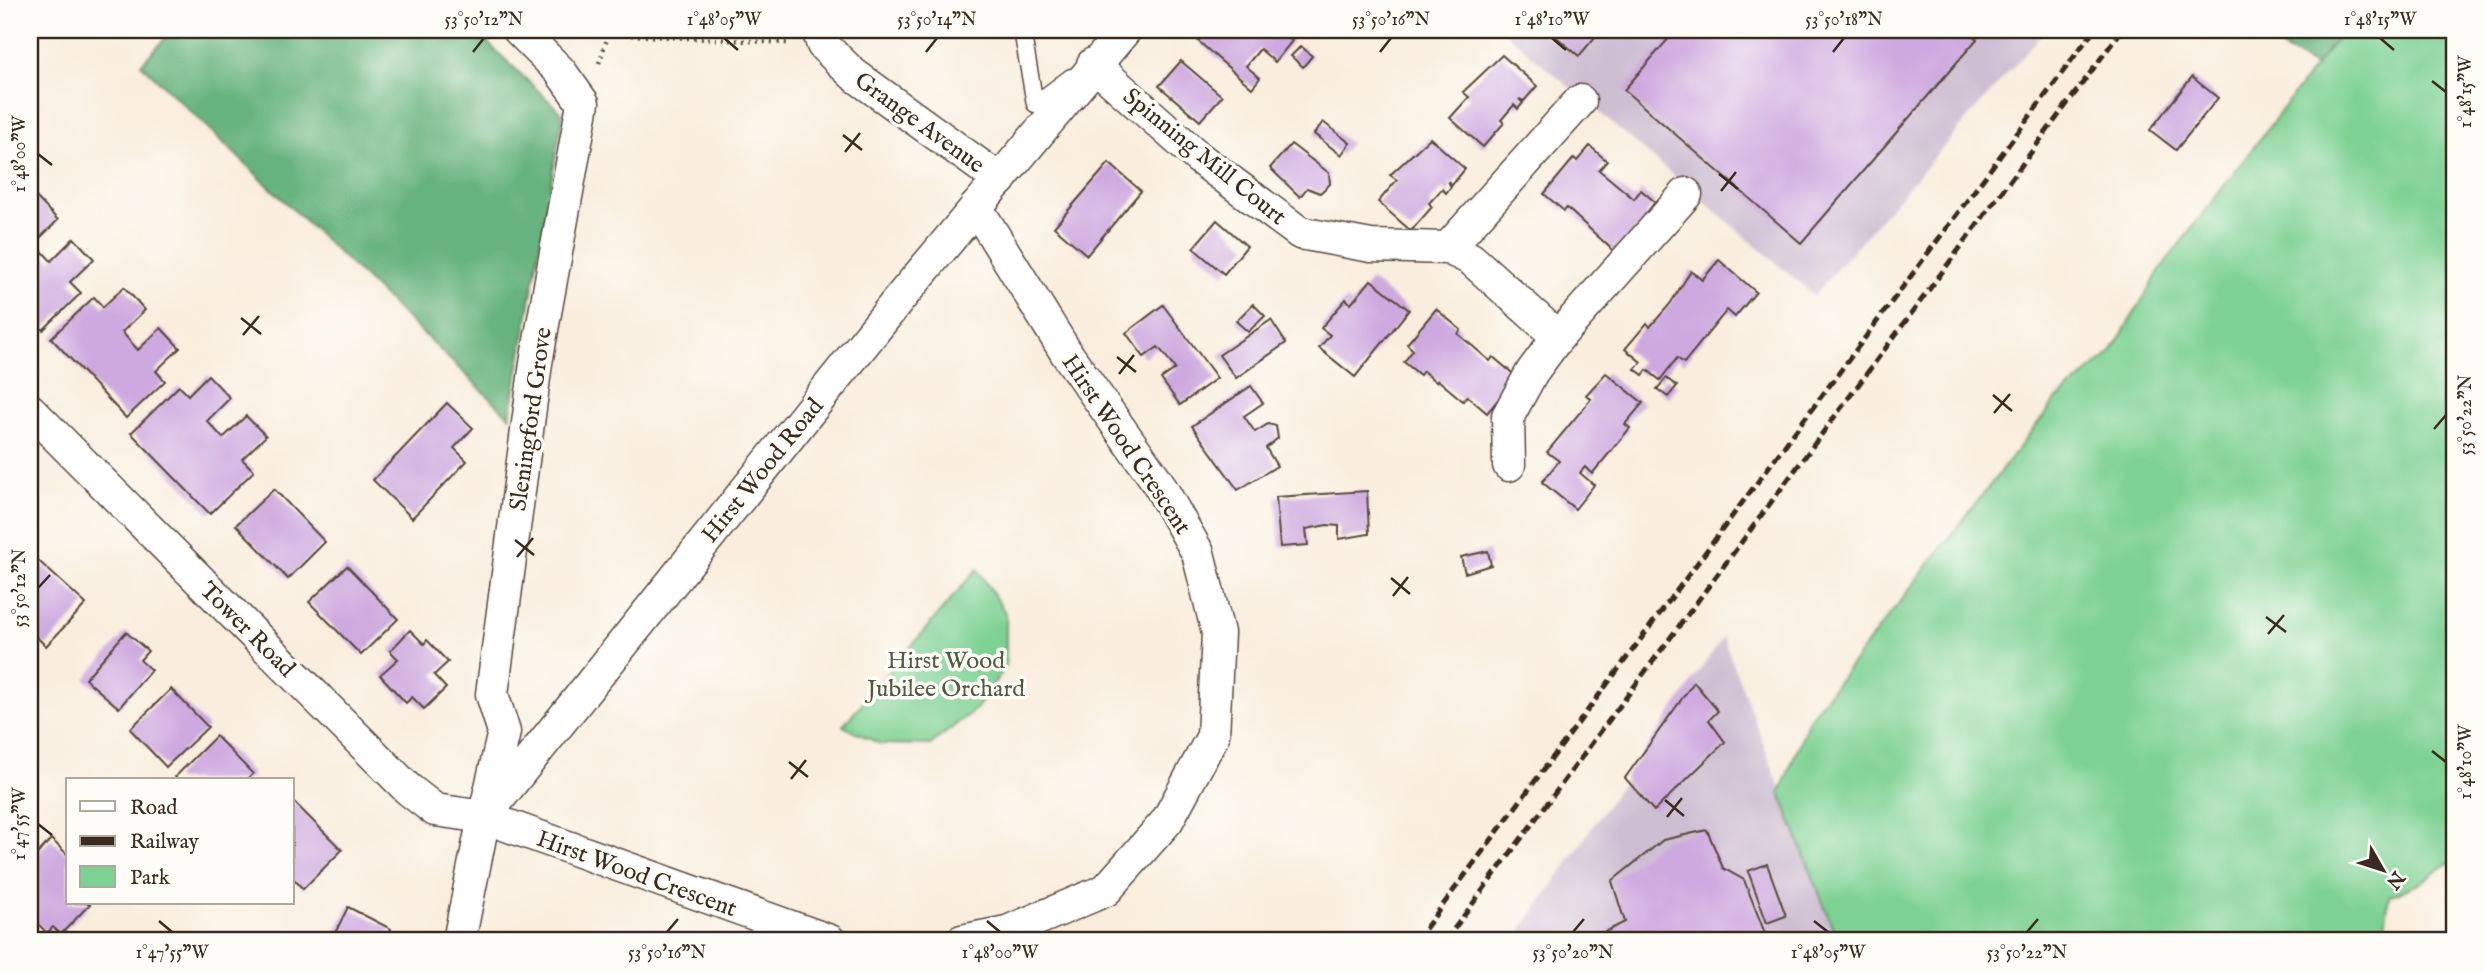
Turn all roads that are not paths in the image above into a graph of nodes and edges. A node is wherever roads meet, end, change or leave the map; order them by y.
1 (519, 30) edge
2 (1021, 30) edge
3 (821, 37) edge
4 (1110, 47) edge
5 (1580, 102) dead end
6 (1000, 180) junction
7 (1686, 194) dead end
8 (976, 208) junction
9 (1448, 248) junction
10 (1558, 337) junction
11 (30, 410) edge
12 (1509, 465) dead end
13 (484, 817) junction
14 (460, 941) edge
15 (830, 941) edge
16 (962, 941) edge

1 - 13 street, Sleningford Grove
2 - 4 lane
3 - 6 street, Grange Avenue
4 - 6 street, Hirst Wood Road
4 - 9 street, Spinning Mill Court
5 - 9 street
6 - 8 street, Hirst Wood Road
7 - 10 street
8 - 13 street, Hirst Wood Road
8 - 16 street, Hirst Wood Crescent
9 - 10 street, Spinning Mill Court
10 - 12 street
11 - 13 street, Tower Road
13 - 14 street, Hirst Wood Road
13 - 15 street, Hirst Wood Crescent

